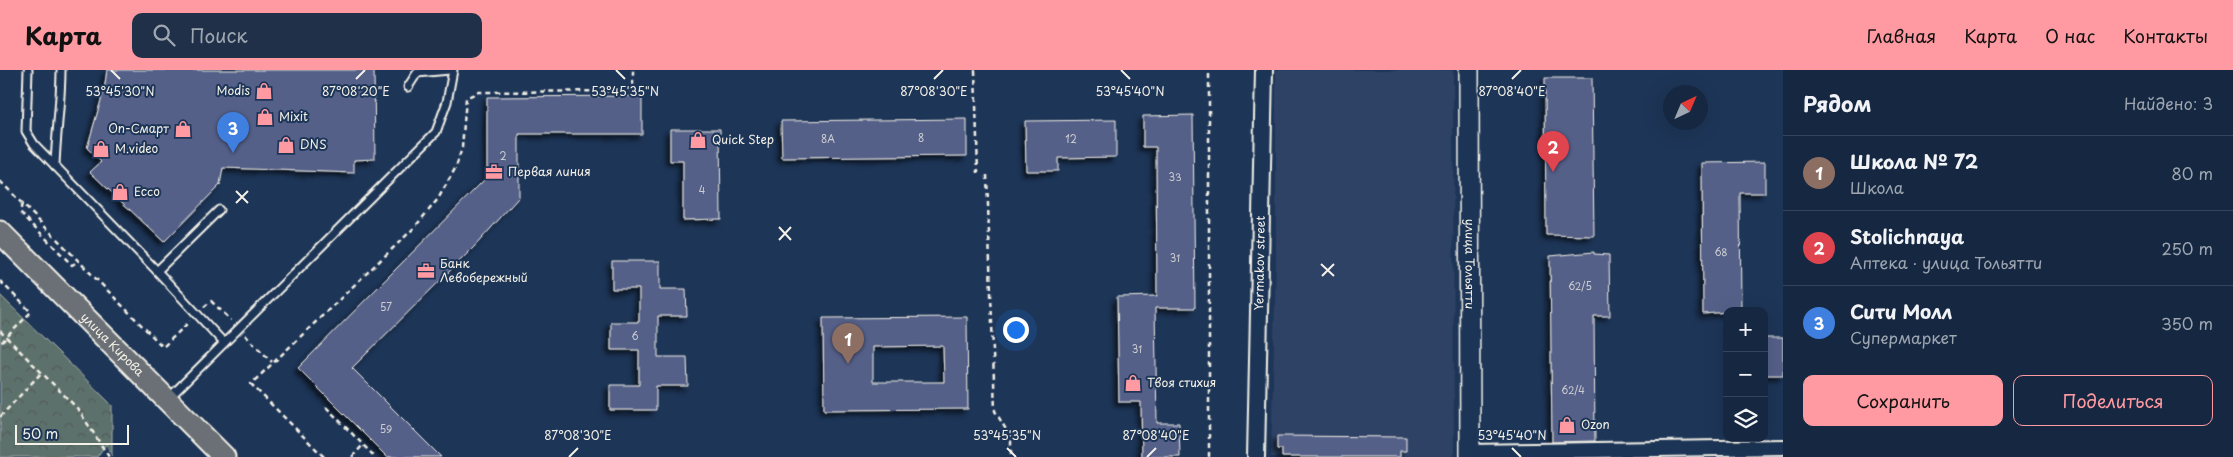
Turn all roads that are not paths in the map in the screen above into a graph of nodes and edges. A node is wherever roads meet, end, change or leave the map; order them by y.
1 (28, 70) edge
2 (61, 70) edge
3 (451, 70) edge
4 (1264, 70) edge
5 (1469, 70) edge
6 (408, 87) dead end
7 (55, 166) junction
8 (219, 210) dead end
9 (0, 221) edge
10 (0, 232) edge
11 (0, 242) edge
12 (20, 253) junction
13 (158, 271) junction
14 (224, 343) junction
15 (167, 400) junction
16 (1783, 447) edge
17 (1470, 455) edge
18 (224, 457) edge
19 (1256, 457) edge

1 - 7 lane
2 - 7 lane
3 - 6 lane
3 - 14 lane
4 - 19 street, Yermakov street
5 - 17 main road, улица Тольятти
7 - 13 lane
8 - 13 lane
9 - 12 main road
10 - 12 main road, улица Кирова
11 - 12 main road
12 - 15 main road, улица Кирова
13 - 14 lane
14 - 15 lane
15 - 18 main road, улица Кирова
16 - 17 street

